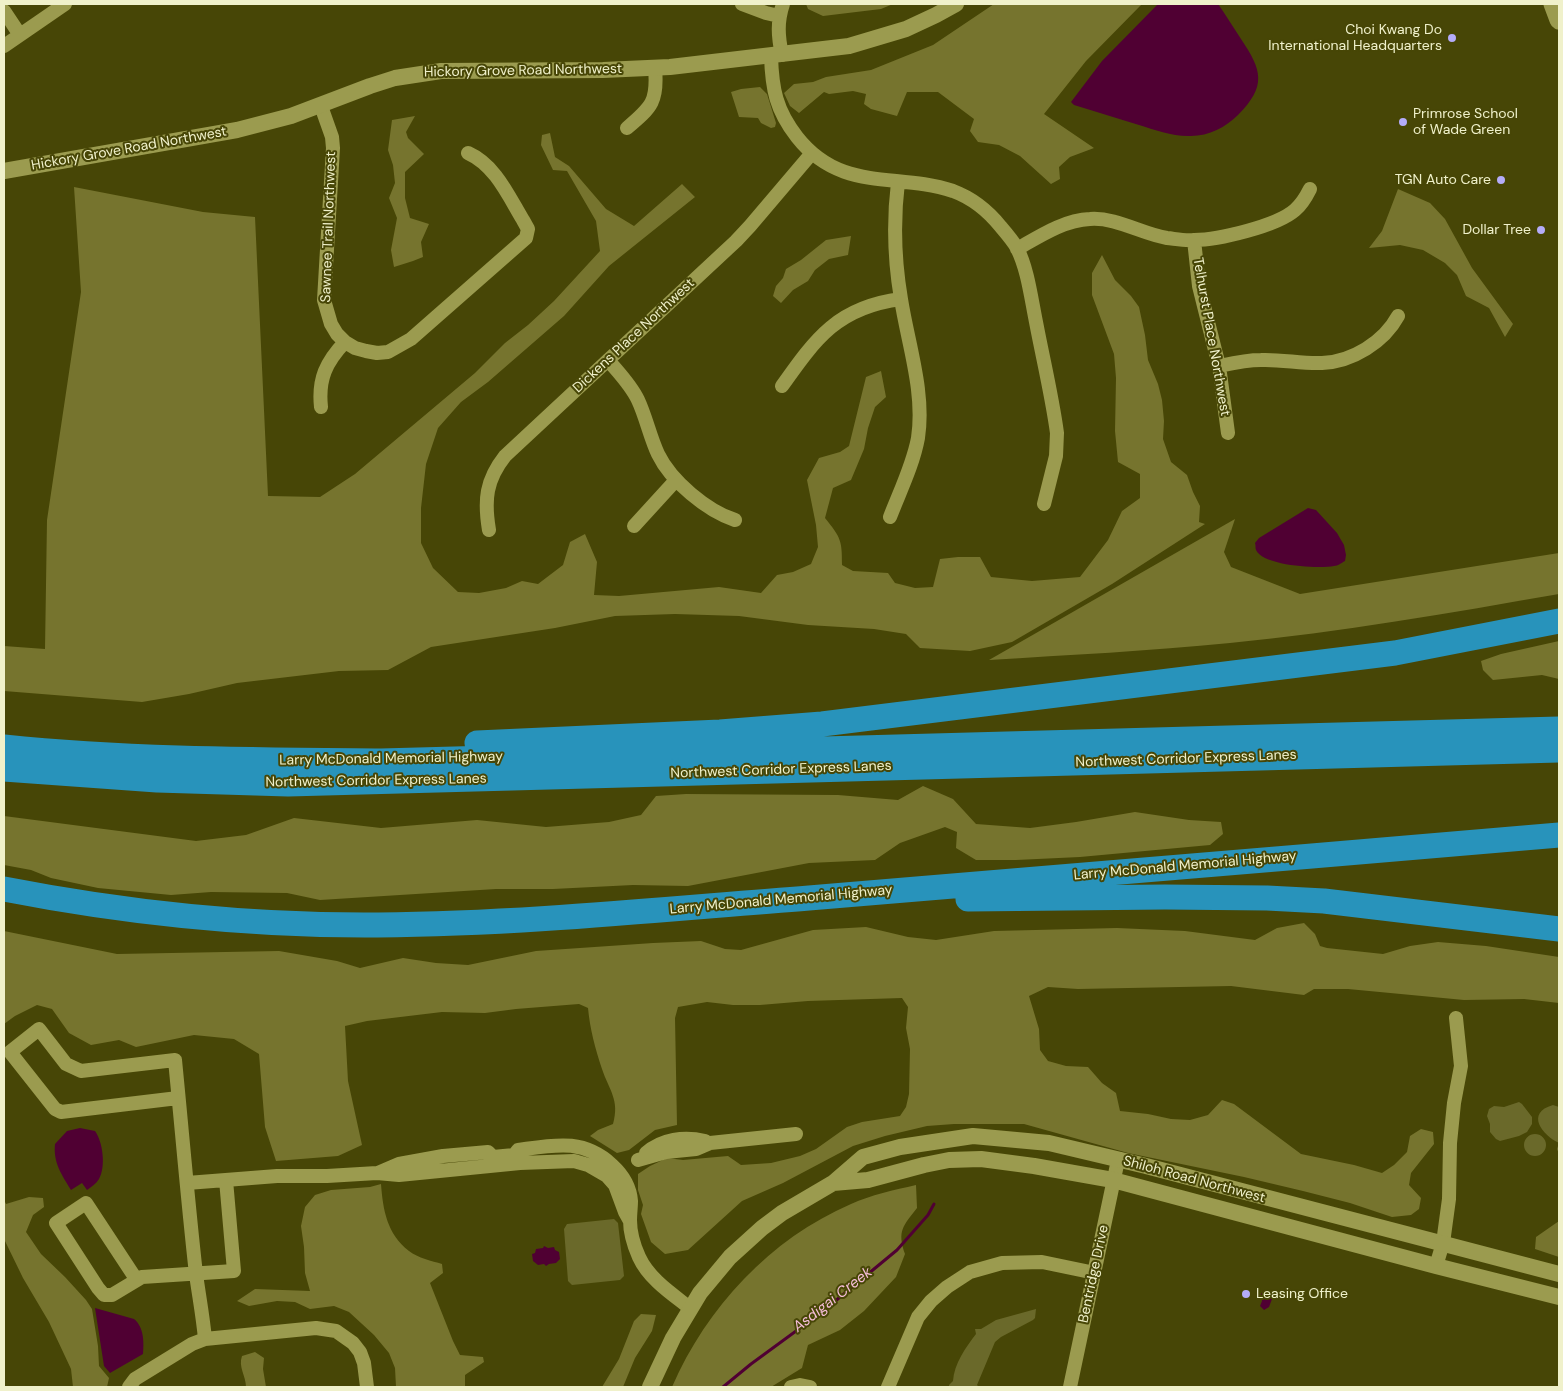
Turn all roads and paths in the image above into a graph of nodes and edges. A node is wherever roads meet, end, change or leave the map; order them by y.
1 (66, 4) edge
2 (742, 4) edge
3 (956, 4) edge
4 (1553, 4) edge
5 (781, 10) edge
6 (4, 11) edge
7 (1559, 20) edge
8 (20, 35) junction
9 (4, 46) edge
10 (776, 55) junction
11 (655, 68) junction
12 (321, 106) junction
13 (627, 128) dead end
14 (468, 152) dead end
15 (812, 154) junction
16 (4, 171) edge
17 (898, 182) junction
18 (1310, 189) dead end
19 (1194, 240) junction
20 (1017, 249) junction
21 (901, 299) junction
22 (1398, 316) dead end
23 (345, 342) junction
24 (608, 360) junction
25 (1219, 366) junction
26 (782, 386) dead end
27 (321, 407) dead end
28 (1228, 434) dead end
29 (676, 480) junction
30 (1044, 504) dead end
31 (890, 517) dead end
32 (735, 520) dead end
33 (634, 526) dead end
34 (489, 530) dead end
35 (1559, 621) edge
36 (1559, 730) edge
37 (4, 747) edge
38 (1559, 750) edge
39 (359, 761) junction
40 (4, 769) edge
41 (1559, 835) edge
42 (4, 888) edge
43 (881, 892) junction
44 (1559, 929) edge
45 (1456, 1018) dead end
46 (178, 1098) junction
47 (796, 1134) dead end
48 (710, 1143) dead end
49 (1118, 1160) junction
50 (377, 1173) junction
51 (226, 1180) junction
52 (1113, 1180) junction
53 (187, 1183) junction
54 (833, 1183) junction
55 (630, 1221) junction
56 (1443, 1243) junction
57 (1436, 1266) junction
58 (1095, 1273) junction
59 (196, 1274) junction
60 (1559, 1274) edge
61 (136, 1280) junction
62 (1559, 1297) edge
63 (690, 1308) junction
64 (205, 1339) junction
65 (130, 1387) edge
66 (367, 1387) edge
67 (650, 1387) edge
68 (791, 1387) edge
69 (810, 1387) edge
70 (888, 1387) edge
71 (1070, 1387) edge

1 - 8 street
2 - 5 street
3 - 10 street, Hickory Grove Road Northwest
4 - 7 main road
5 - 10 street
6 - 8 street
8 - 9 street
10 - 11 street, Hickory Grove Road Northwest
10 - 15 street
11 - 12 street, Hickory Grove Road Northwest
11 - 13 street
12 - 16 street, Hickory Grove Road Northwest
12 - 23 street, Sawnee Trail Northwest
14 - 23 street
15 - 17 street
15 - 24 street, Dickens Place Northwest
17 - 20 street
17 - 21 street
18 - 19 street
19 - 20 street
19 - 25 street, Telhurst Place Northwest
20 - 30 street
21 - 26 street
21 - 31 street
22 - 25 street
23 - 27 street
24 - 29 street
24 - 34 street, Dickens Place Northwest
25 - 28 street, Telhurst Place Northwest
29 - 32 street
29 - 33 street
35 - 39 highway
36 - 39 highway, Larry McDonald Memorial Highway
37 - 39 highway, Larry McDonald Memorial Highway
38 - 40 highway, Northwest Corridor Express Lanes
41 - 43 highway, Larry McDonald Memorial Highway
42 - 43 highway, Larry McDonald Memorial Highway
43 - 44 highway
45 - 56 street
46 - 46 street
46 - 53 street
47 - 48 street
49 - 52 street, Bentridge Drive
49 - 54 street, Shiloh Road Northwest
49 - 56 street, Shiloh Road Northwest
50 - 51 street
50 - 55 street
50 - 55 street
51 - 53 street
51 - 59 street
52 - 54 street, Shiloh Road Northwest
52 - 57 street, Shiloh Road Northwest
52 - 58 street, Bentridge Drive
53 - 59 street
54 - 63 street, Shiloh Road Northwest
55 - 63 street
56 - 57 street
56 - 60 street, Shiloh Road Northwest
57 - 62 street, Shiloh Road Northwest
58 - 70 street
58 - 71 street, Bentridge Drive
59 - 61 street
59 - 64 street
61 - 61 street
63 - 67 street, Shiloh Road Northwest
64 - 65 street
64 - 66 street
68 - 69 street

